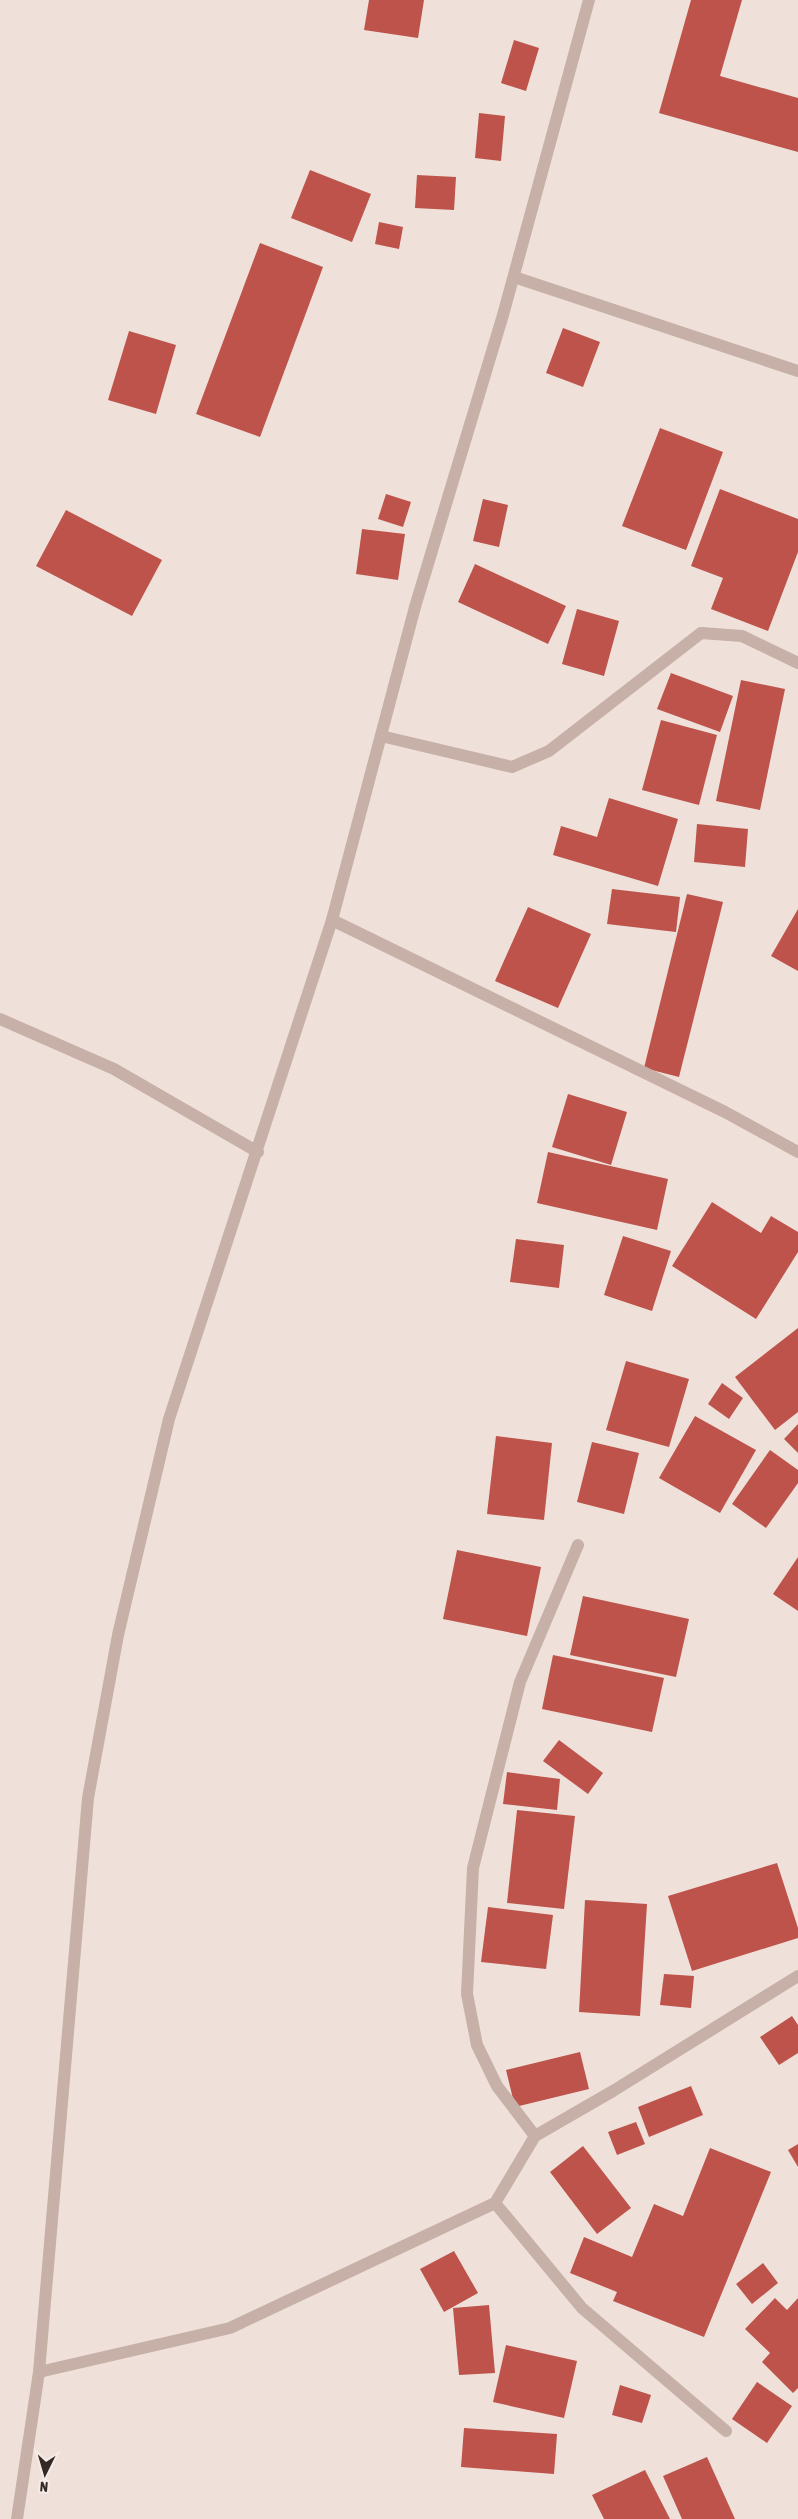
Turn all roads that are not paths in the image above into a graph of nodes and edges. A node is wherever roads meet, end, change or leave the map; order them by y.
1 (589, 0) edge
2 (514, 277) junction
3 (798, 372) edge
4 (798, 663) edge
5 (380, 736) junction
6 (332, 920) junction
7 (0, 1019) edge
8 (258, 1152) junction
9 (798, 1152) edge
10 (578, 1545) dead end
11 (798, 1976) edge
12 (536, 2136) junction
13 (495, 2203) junction
14 (39, 2372) junction
15 (726, 2431) dead end
16 (17, 2519) edge

1 - 2 street
2 - 3 street
2 - 5 street
4 - 5 street
5 - 6 street
6 - 8 street
6 - 9 street
7 - 8 street
8 - 14 street
10 - 12 street
11 - 12 street
12 - 13 street
13 - 14 street
13 - 15 street
14 - 16 street

